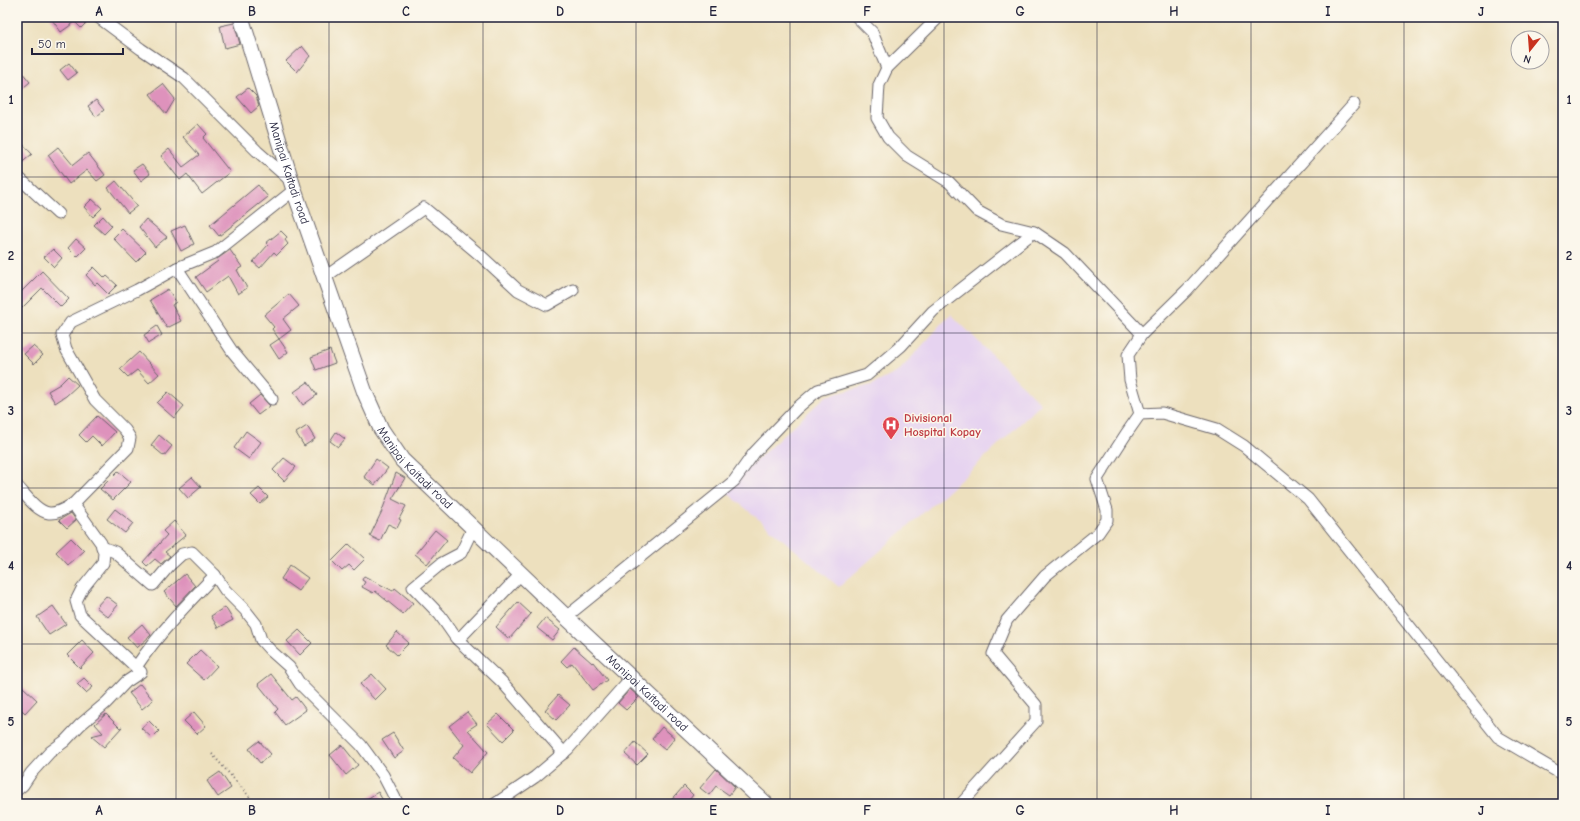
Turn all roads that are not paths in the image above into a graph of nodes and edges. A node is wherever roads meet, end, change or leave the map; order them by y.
1 (98, 17) edge
2 (241, 17) edge
3 (857, 17) edge
4 (939, 17) edge
5 (887, 68) junction
6 (1354, 104) dead end
7 (17, 176) edge
8 (293, 186) junction
9 (58, 214) dead end
10 (1034, 232) junction
11 (178, 268) junction
12 (325, 277) junction
13 (573, 290) dead end
14 (1142, 334) junction
15 (272, 400) dead end
16 (1140, 414) junction
17 (17, 486) edge
18 (73, 504) junction
19 (473, 528) junction
20 (102, 547) junction
21 (521, 574) junction
22 (215, 575) junction
23 (566, 617) junction
24 (458, 640) junction
25 (136, 668) junction
26 (631, 678) junction
27 (564, 753) junction
28 (1563, 775) edge
29 (17, 790) edge
30 (398, 804) edge
31 (495, 804) edge
32 (766, 804) edge
33 (961, 804) edge

1 - 8 street
2 - 8 main road, Manipai Kaitadi road
3 - 5 street
4 - 5 street
5 - 10 street
6 - 14 street
7 - 9 street
8 - 11 street
8 - 12 main road, Manipai Kaitadi road
10 - 14 street
10 - 23 street
11 - 15 street
11 - 18 street
12 - 13 street
12 - 19 main road, Manipai Kaitadi road
14 - 16 street
16 - 28 street
16 - 33 street
17 - 18 street
18 - 20 street
19 - 21 main road, Manipai Kaitadi road
19 - 24 street
20 - 22 street
20 - 25 street
21 - 23 main road, Manipai Kaitadi road
21 - 24 street
22 - 25 street
22 - 30 street
23 - 26 main road, Manipai Kaitadi road
24 - 27 street
25 - 29 street
26 - 27 street
26 - 32 main road, Manipai Kaitadi road
27 - 31 street

